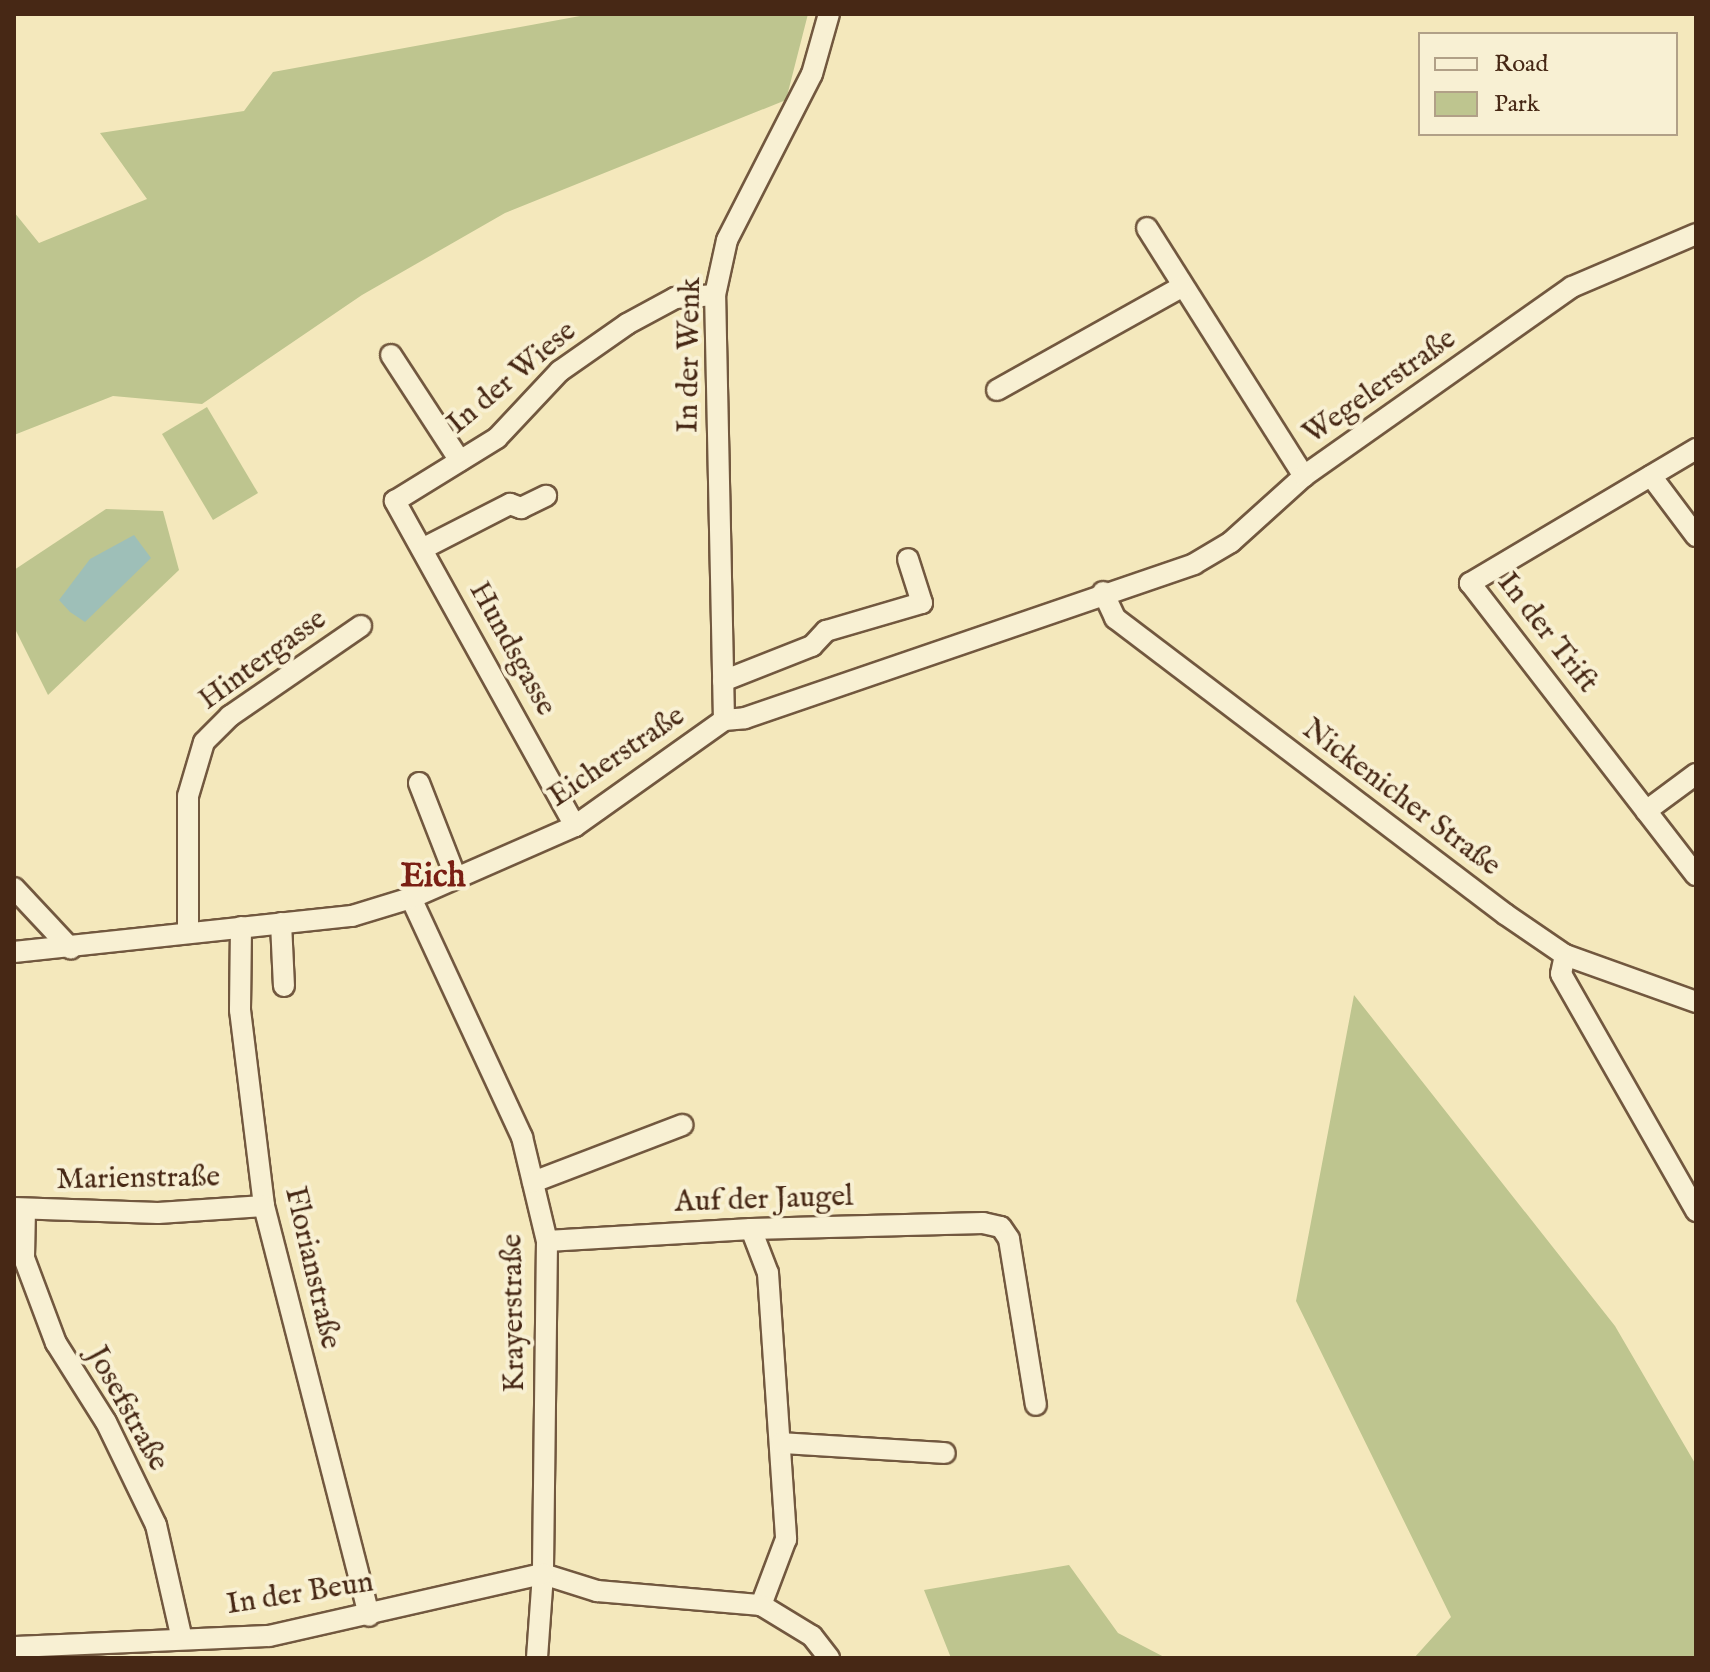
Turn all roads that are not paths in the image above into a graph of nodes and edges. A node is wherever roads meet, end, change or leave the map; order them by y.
1 (829, 14) edge
2 (1147, 228) dead end
3 (1696, 234) edge
4 (1181, 287) junction
5 (715, 295) junction
6 (391, 355) dead end
7 (997, 390) dead end
8 (1696, 449) edge
9 (460, 461) junction
10 (1304, 476) junction
11 (1651, 476) junction
12 (546, 496) dead end
13 (395, 501) joint
14 (1696, 536) edge
15 (422, 549) junction
16 (908, 559) dead end
17 (1103, 592) junction
18 (361, 626) dead end
19 (723, 681) junction
20 (724, 720) junction
21 (1696, 774) edge
22 (419, 783) dead end
23 (1646, 811) junction
24 (575, 826) junction
25 (1696, 875) edge
26 (456, 878) junction
27 (15, 896) edge
28 (411, 898) junction
29 (281, 923) junction
30 (241, 927) junction
31 (188, 933) junction
32 (71, 949) junction
33 (14, 952) edge
34 (1565, 955) junction
35 (284, 986) dead end
36 (1696, 1002) edge
37 (682, 1125) dead end
38 (533, 1182) junction
39 (264, 1206) junction
40 (19, 1208) edge
41 (1696, 1211) edge
42 (751, 1229) junction
43 (547, 1241) junction
44 (1036, 1405) dead end
45 (781, 1443) junction
46 (945, 1453) dead end
47 (543, 1574) junction
48 (761, 1605) junction
49 (369, 1616) junction
50 (182, 1639) junction
51 (14, 1647) edge
52 (537, 1658) edge
53 (829, 1658) edge

1 - 5 street, In der Wenk
2 - 4 street
3 - 10 street, Wegelerstraße
4 - 7 street
4 - 10 street
5 - 9 street, In der Wiese
5 - 19 street, In der Wenk
6 - 9 street
8 - 11 street, In der Trift
9 - 13 street, In der Wiese
10 - 17 street, Wegelerstraße
11 - 14 street
11 - 23 street, In der Trift
12 - 15 street
13 - 15 street, Hundsgasse
15 - 24 street, Hundsgasse
16 - 19 street
17 - 20 street, Eicherstraße
17 - 34 street, Nickenicher Straße
18 - 31 street, Hintergasse
19 - 20 street, In der Wenk
20 - 24 street, Eicherstraße
21 - 23 street
22 - 26 street
23 - 25 street, In der Trift
24 - 26 street, Eicherstraße
26 - 28 street, Eicherstraße
27 - 32 street
28 - 29 street, Eicherstraße
28 - 38 street, Krayerstraße
29 - 30 street, Eicherstraße
29 - 35 street
30 - 31 street, Eicherstraße
30 - 39 street, Florianstraße
31 - 32 street, Eicherstraße
32 - 33 street, Eicherstraße
34 - 36 street, Nickenicher Straße
34 - 41 street
37 - 38 street
38 - 43 street, Krayerstraße
39 - 40 street, Marienstraße
39 - 49 street, Florianstraße
40 - 50 street, Josefstraße
42 - 43 street, Auf der Jaugel
42 - 44 street, Auf der Jaugel
42 - 45 street
43 - 47 street, Krayerstraße
45 - 46 street
45 - 48 street
47 - 48 street
47 - 49 street, In der Beun
47 - 52 street, Krayerstraße
48 - 53 street
49 - 50 street, In der Beun
50 - 51 street, In der Beun

